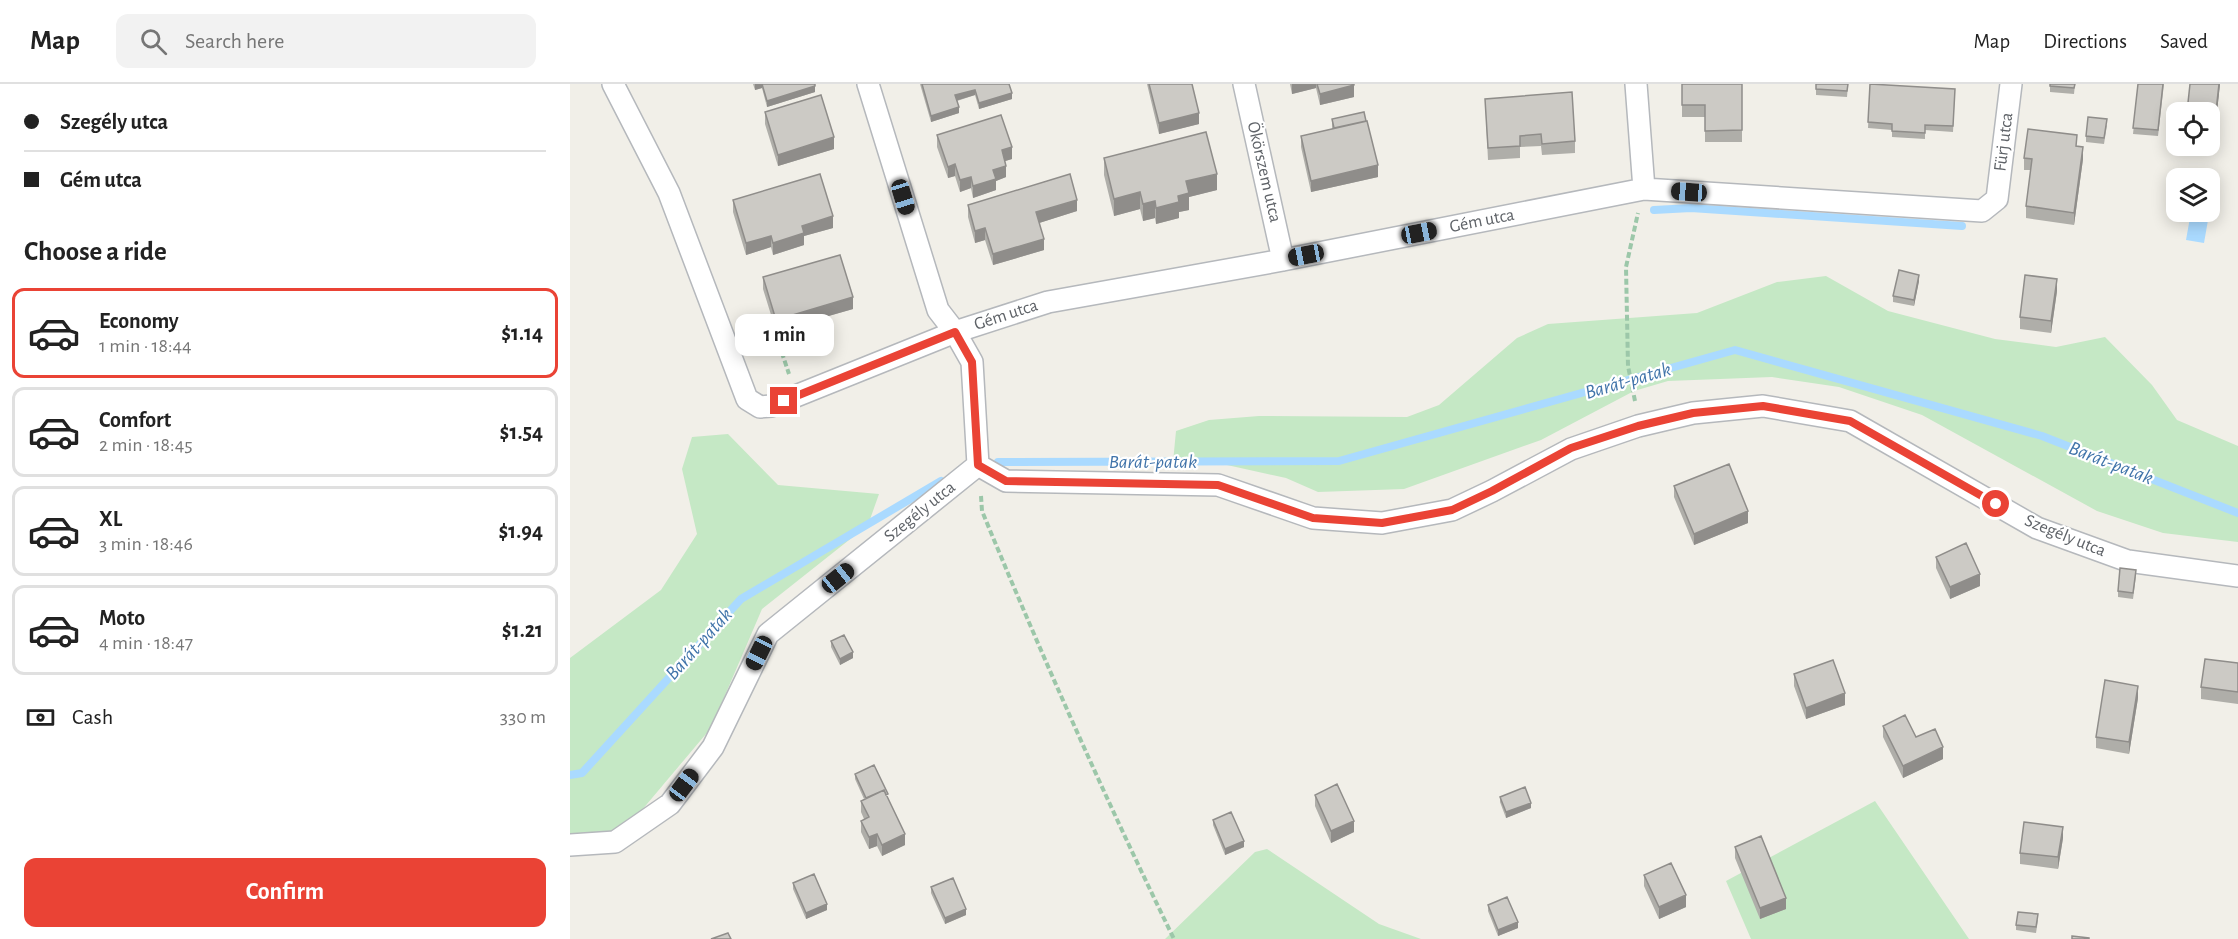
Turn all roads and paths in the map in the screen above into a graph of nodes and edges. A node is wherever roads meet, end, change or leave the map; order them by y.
1 (613, 84) edge
2 (868, 84) edge
3 (1244, 84) edge
4 (1636, 84) edge
5 (2011, 84) edge
6 (1644, 189) junction
7 (1996, 199) joint
8 (1283, 260) junction
9 (955, 332) junction
10 (776, 335) edge
11 (1632, 380) dead end
12 (796, 396) junction
13 (978, 465) junction
14 (2238, 576) edge
15 (570, 844) edge
16 (1174, 939) edge

1 - 12 street, Gém utca
2 - 9 street
3 - 8 street, Ökörszem utca
4 - 6 street
5 - 7 street, Fürj utca
6 - 7 street, Gém utca
6 - 8 street, Gém utca
6 - 11 path
8 - 9 street, Gém utca
9 - 12 street, Gém utca
9 - 13 street
10 - 12 path
13 - 14 street, Szegély utca
13 - 15 street, Szegély utca
13 - 16 path

